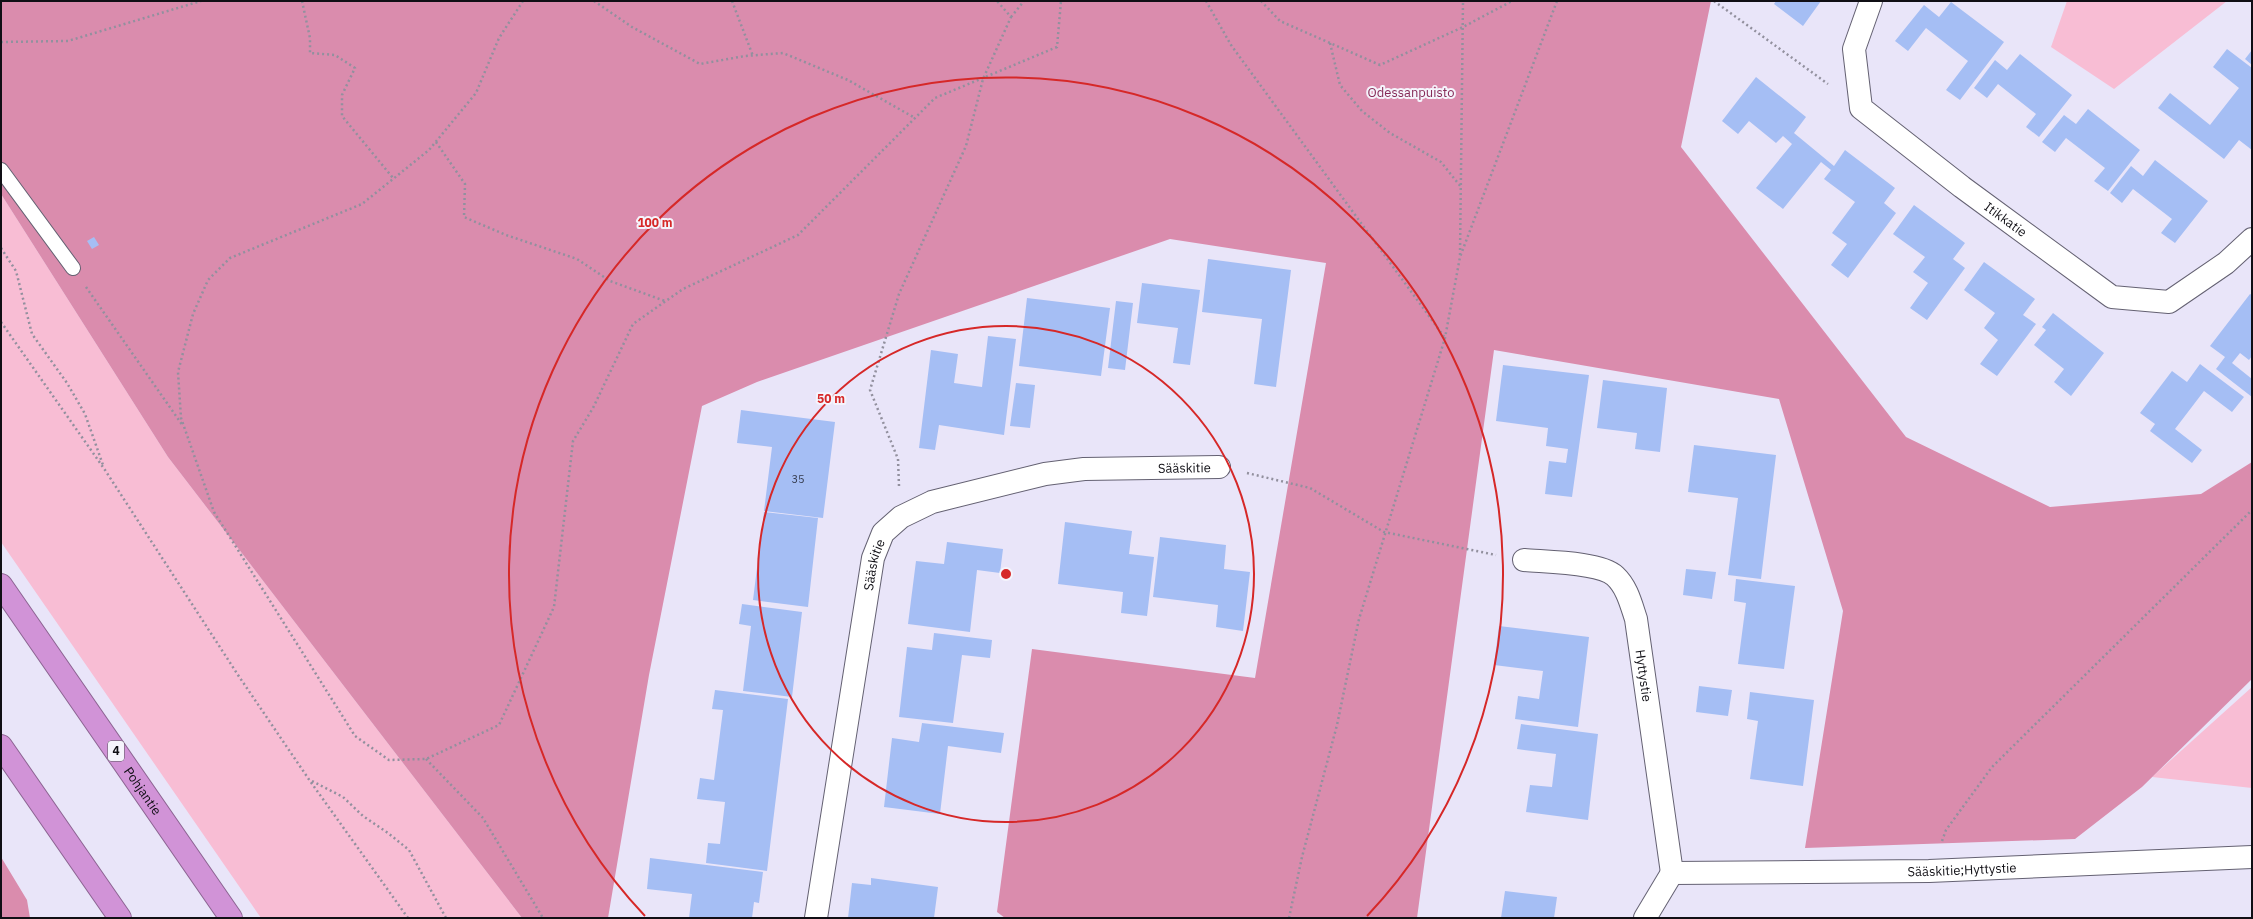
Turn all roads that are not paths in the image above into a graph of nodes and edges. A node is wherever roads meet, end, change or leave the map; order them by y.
1 (1871, 1) edge
2 (1, 170) edge
3 (2252, 239) edge
4 (73, 268) road end
5 (1219, 467) road end
6 (1524, 560) road end
7 (1, 585) edge
8 (1, 746) edge
9 (2252, 857) edge
10 (1672, 873) junction
11 (120, 918) edge
12 (231, 918) edge
13 (816, 918) edge
14 (1645, 918) edge

1 - 3 street, Itikkatie
2 - 4 lane
5 - 13 street, Sääskitie
6 - 10 street, Hyttystie
7 - 12 highway, Pohjantie / 4
8 - 11 highway
9 - 10 street, Sääskitie;Hyttystie
10 - 14 street

